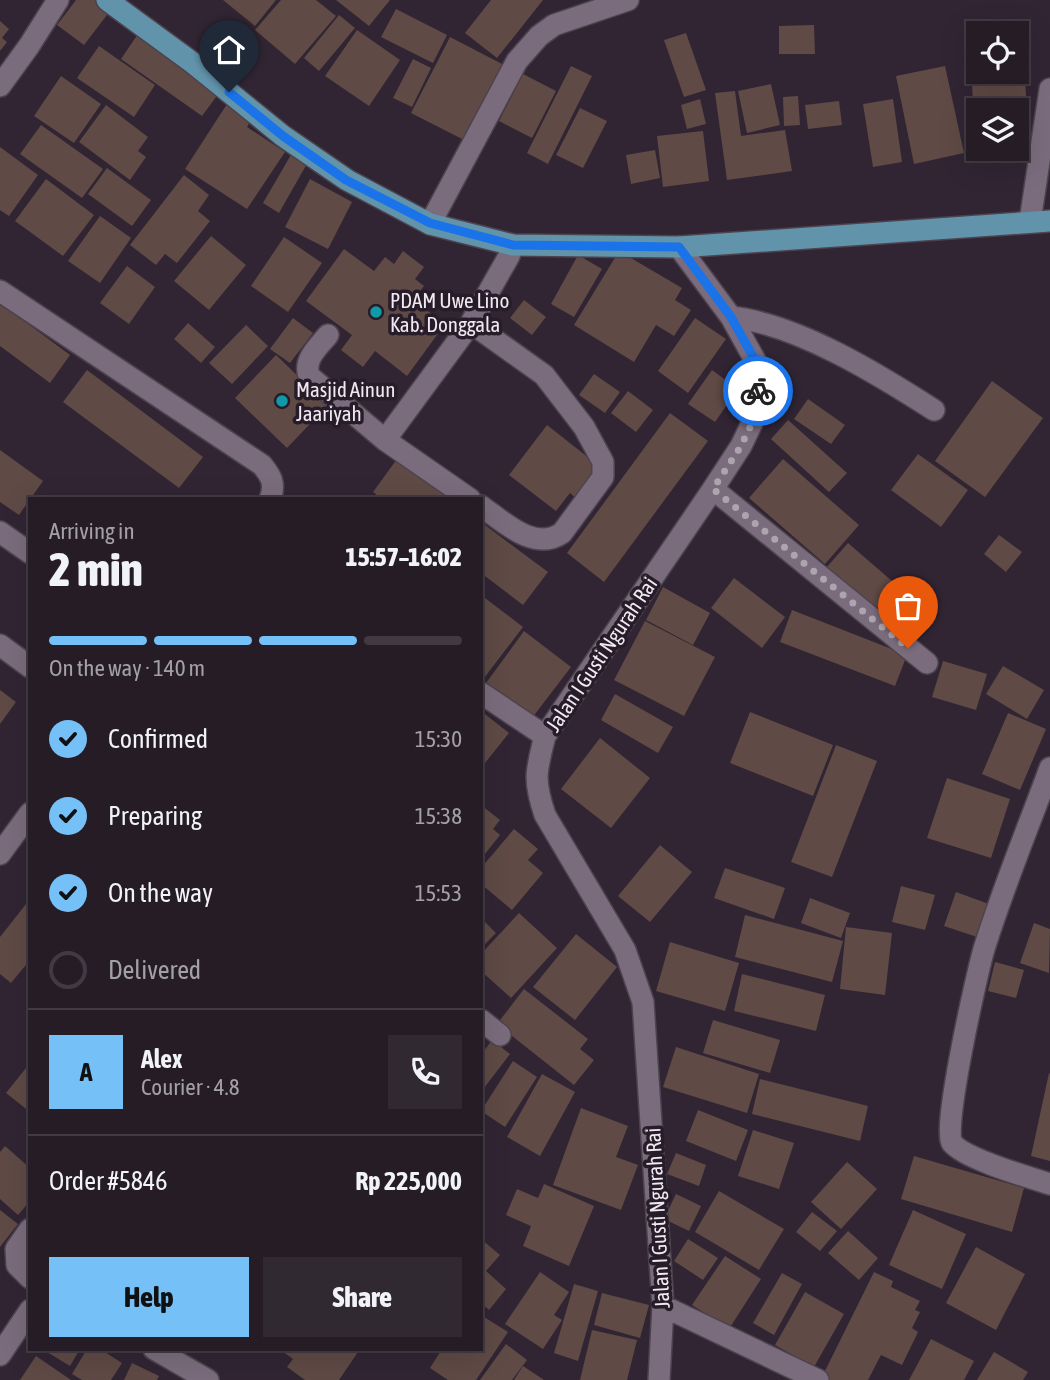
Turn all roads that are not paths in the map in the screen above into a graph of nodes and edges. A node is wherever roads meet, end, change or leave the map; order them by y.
1 (58, 0) edge
2 (107, 0) edge
3 (628, 0) edge
4 (0, 86) edge
5 (1050, 89) edge
6 (1040, 221) edge
7 (430, 223) junction
8 (513, 245) junction
9 (679, 247) junction
10 (0, 291) edge
11 (731, 317) junction
12 (471, 323) junction
13 (328, 335) dead end
14 (934, 410) dead end
15 (385, 440) junction
16 (713, 489) junction
17 (271, 497) edge
18 (467, 497) edge
19 (483, 507) edge
20 (0, 532) edge
21 (28, 552) edge
22 (0, 645) edge
23 (928, 663) dead end
24 (28, 666) edge
25 (483, 694) edge
26 (545, 736) junction
27 (1050, 768) edge
28 (28, 816) edge
29 (0, 853) edge
30 (483, 1022) edge
31 (500, 1035) dead end
32 (1050, 1184) edge
33 (28, 1232) edge
34 (28, 1276) edge
35 (663, 1306) junction
36 (28, 1313) edge
37 (1, 1351) edge
38 (157, 1351) edge
39 (208, 1380) edge
40 (659, 1380) edge
41 (818, 1380) edge

1 - 4 street
2 - 7 main road
3 - 7 street
5 - 6 street
6 - 9 main road
7 - 8 main road
8 - 9 main road
8 - 12 street
9 - 11 street, Jalan I Gusti Ngurah Rai
10 - 17 street
11 - 14 street
11 - 16 street, Jalan I Gusti Ngurah Rai
12 - 15 street
12 - 19 street
13 - 15 street
15 - 18 street
16 - 23 street
16 - 26 street, Jalan I Gusti Ngurah Rai
20 - 21 street
22 - 24 street
25 - 26 street
26 - 35 street, Jalan I Gusti Ngurah Rai
27 - 32 street
28 - 29 street
30 - 31 street
33 - 34 street
35 - 40 street, Jalan I Gusti Ngurah Rai
35 - 41 street
36 - 37 street
38 - 39 street

